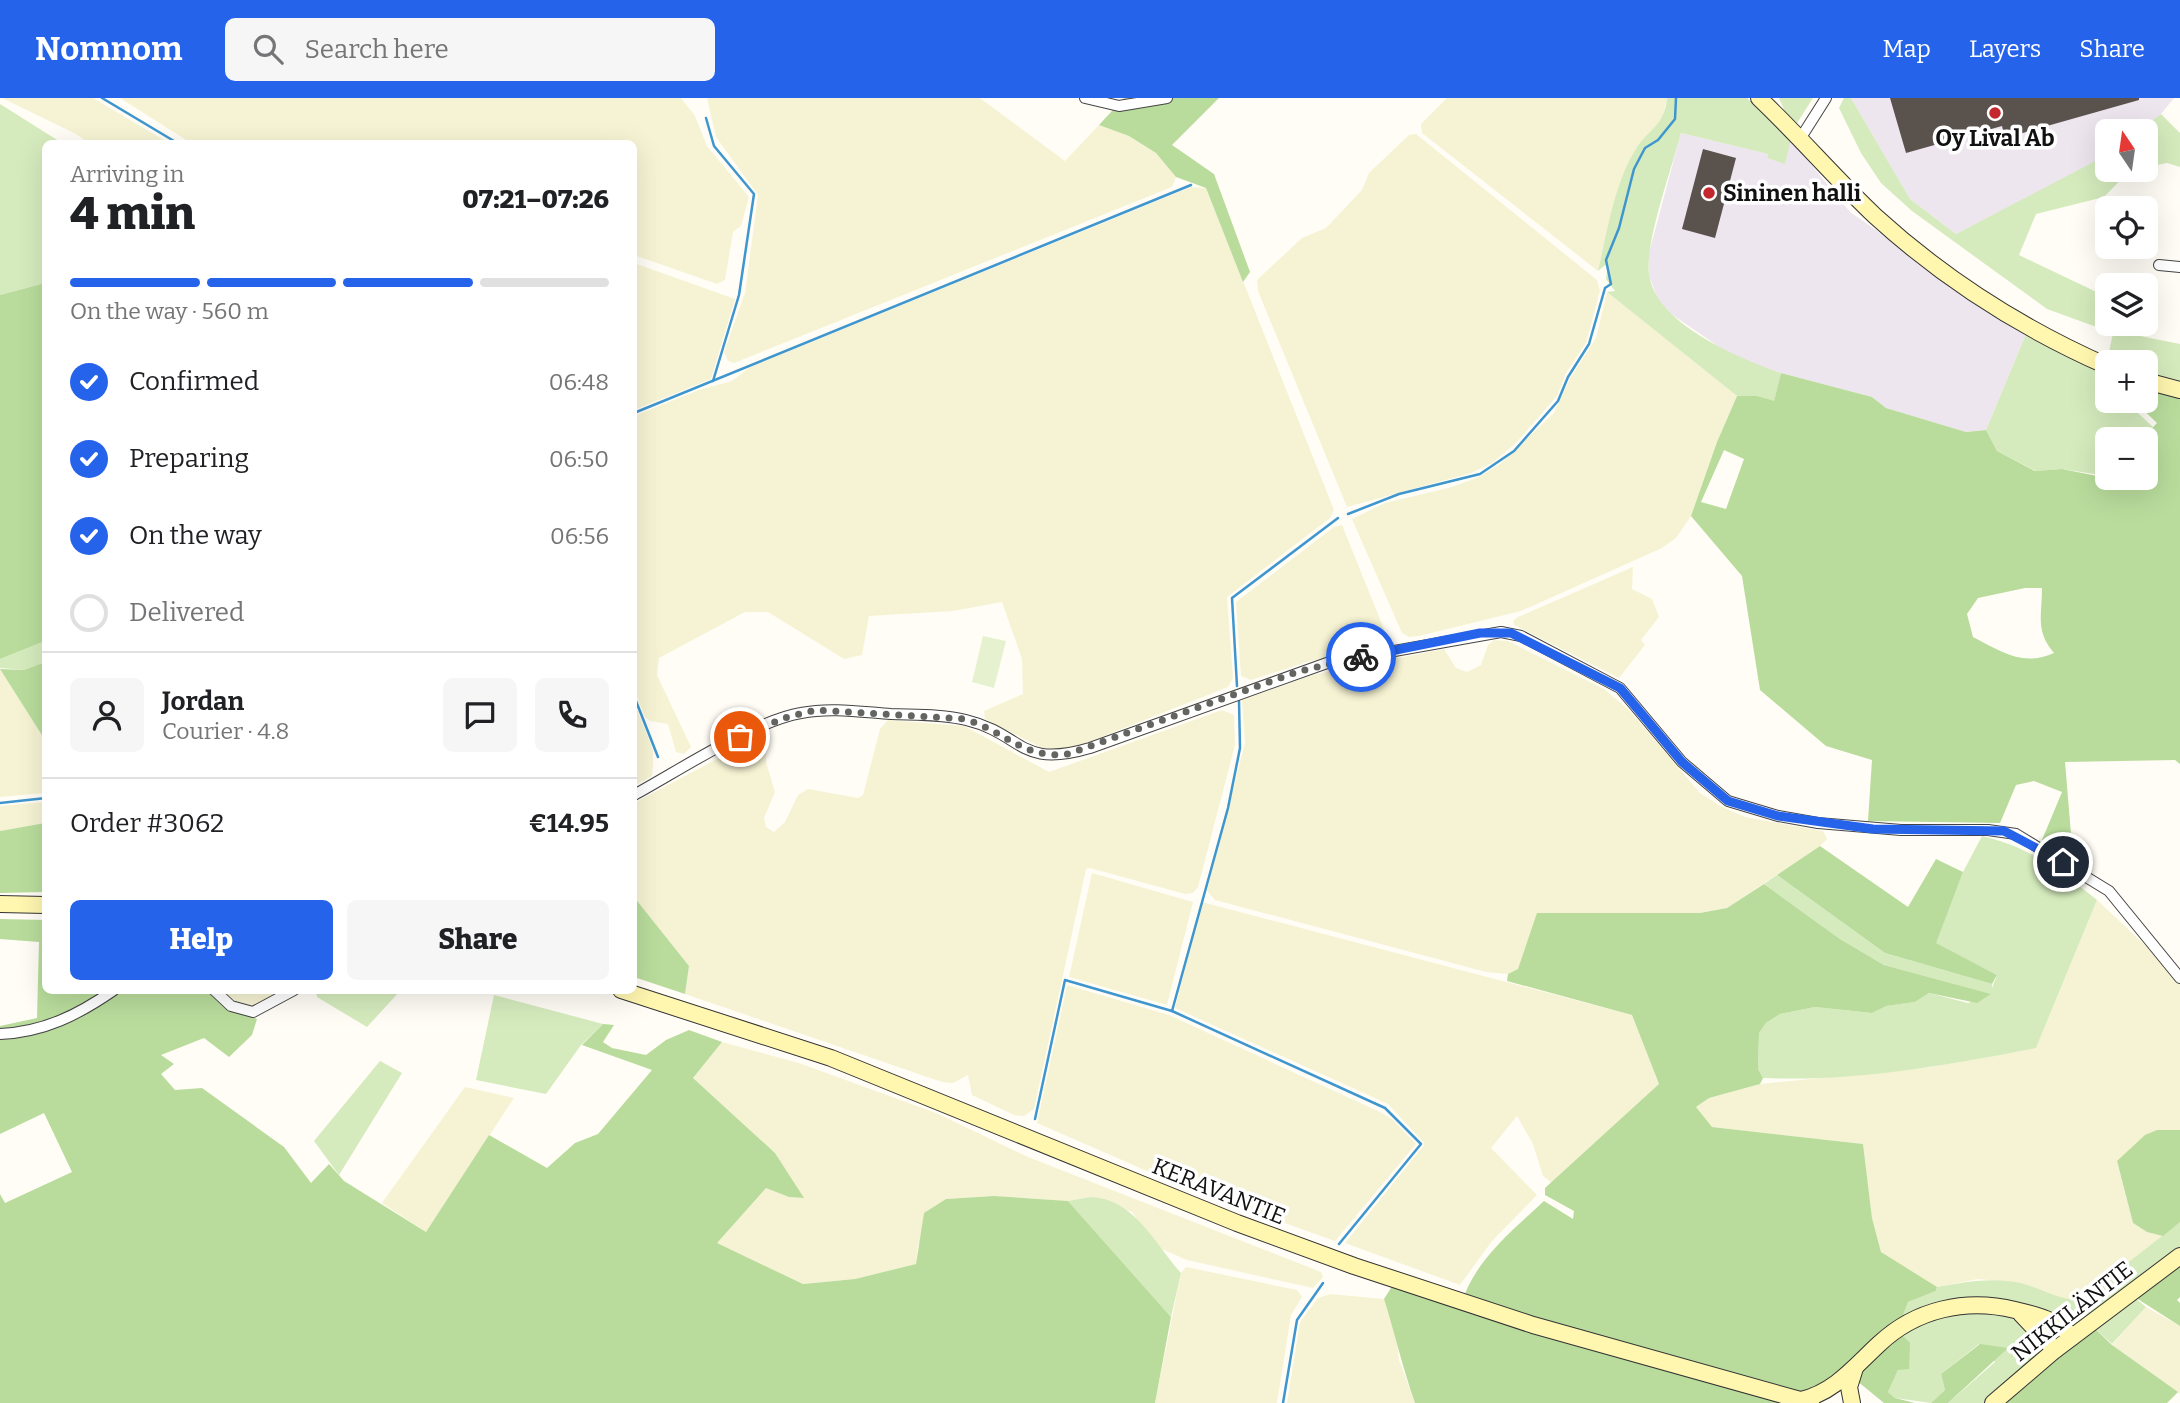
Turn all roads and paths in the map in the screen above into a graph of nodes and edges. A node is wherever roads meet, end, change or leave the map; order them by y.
1 (1085, 98) edge
2 (1167, 98) edge
3 (1759, 98) edge
4 (1826, 98) edge
5 (1800, 139) junction
6 (2159, 265) dead end
7 (2180, 267) edge
8 (2095, 360) edge
9 (2158, 384) edge
10 (2180, 390) edge
11 (637, 793) edge
12 (0, 904) edge
13 (42, 905) edge
14 (2180, 978) edge
15 (108, 994) edge
16 (218, 994) edge
17 (287, 994) edge
18 (633, 994) edge
19 (0, 1034) edge
20 (2180, 1256) edge
21 (2017, 1311) junction
22 (2072, 1337) junction
23 (2055, 1350) junction
24 (1856, 1366) junction
25 (1806, 1401) edge
26 (1852, 1403) edge
27 (1993, 1403) edge

1 - 2 street
3 - 5 main road
4 - 5 street
5 - 8 main road
6 - 7 street
9 - 10 main road
11 - 14 street
12 - 13 main road
15 - 19 street
16 - 17 street
18 - 25 main road, KERAVANTIE
20 - 22 main road, NIKKILÄNTIE
21 - 22 main road
21 - 23 main road
21 - 24 main road
22 - 23 main road, NIKKILÄNTIE
23 - 27 main road, NIKKILÄNTIE
24 - 25 main road
24 - 26 main road

